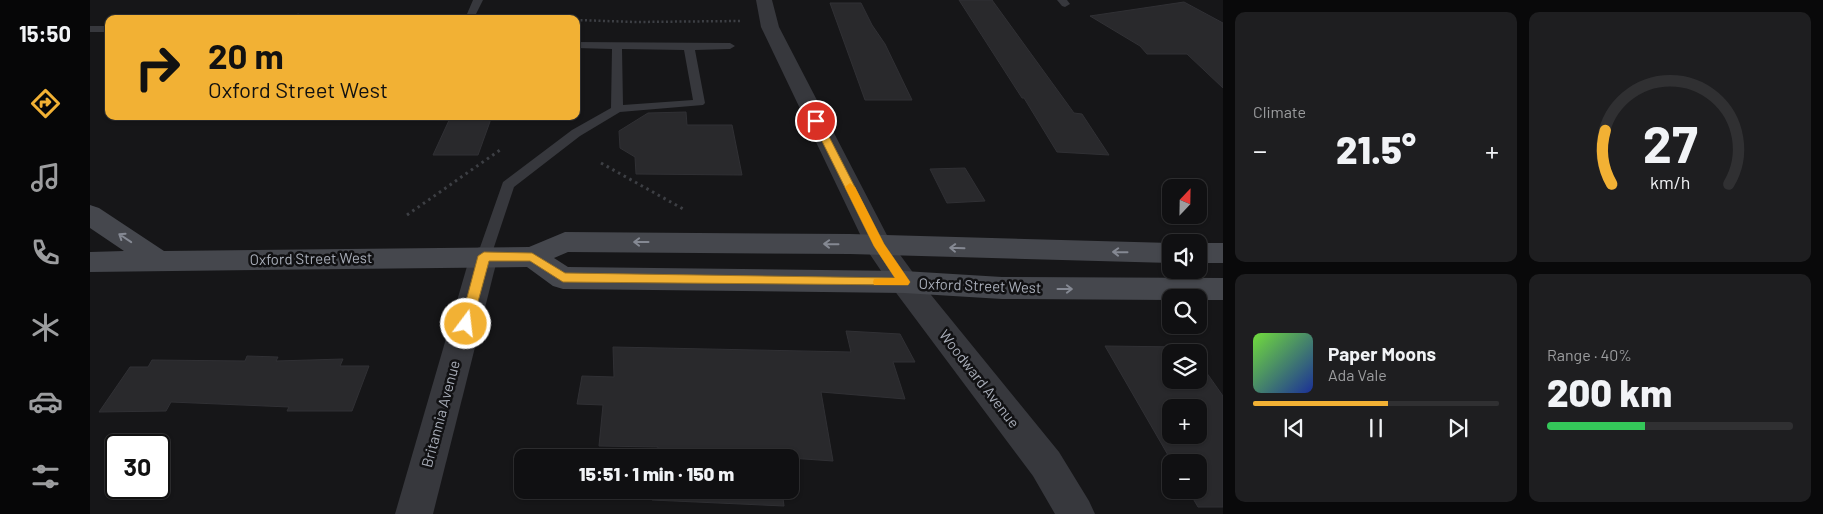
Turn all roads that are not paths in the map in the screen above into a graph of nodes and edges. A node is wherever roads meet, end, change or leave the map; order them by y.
1 (478, 0) edge
2 (764, 0) edge
3 (471, 15) edge
4 (90, 29) edge
5 (105, 29) edge
6 (580, 45) edge
7 (617, 46) junction
8 (730, 46) dead end
9 (689, 47) junction
10 (617, 109) junction
11 (90, 214) edge
12 (880, 246) junction
13 (1162, 253) edge
14 (1207, 253) edge
15 (1223, 253) edge
16 (484, 256) junction
17 (532, 257) junction
18 (159, 261) junction
19 (90, 262) edge
20 (904, 282) junction
21 (1223, 290) edge
22 (414, 514) edge
23 (1076, 514) edge

1 - 3 lane
2 - 12 street, Woodward Avenue
4 - 5 lane
6 - 7 lane
7 - 9 lane
7 - 10 lane
8 - 9 lane
9 - 10 lane
10 - 16 lane
18 -> 11 main road
13 -> 12 main road, Oxford Street West
12 -> 17 main road, Oxford Street West
12 - 20 street, Woodward Avenue
14 - 15 main road
16 - 17 main road, Oxford Street West
16 - 18 main road, Oxford Street West
16 - 22 street, Britannia Avenue
17 - 20 main road, Oxford Street West
18 - 19 main road, Oxford Street West
20 -> 21 main road, Oxford Street West
20 - 23 street, Woodward Avenue

